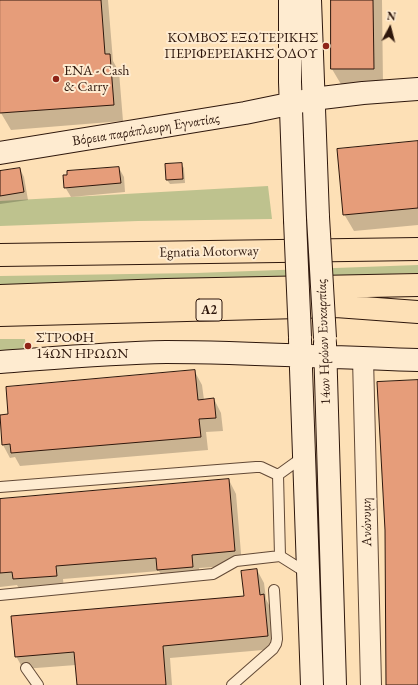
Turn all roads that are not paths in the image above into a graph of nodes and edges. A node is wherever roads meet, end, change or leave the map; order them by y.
1 (289, 0) edge
2 (310, 0) edge
3 (418, 89) edge
4 (313, 99) junction
5 (291, 103) junction
6 (0, 153) edge
7 (418, 249) edge
8 (0, 255) edge
9 (418, 285) edge
10 (0, 296) edge
11 (418, 312) edge
12 (0, 315) edge
13 (300, 346) junction
14 (325, 348) junction
15 (364, 358) junction
16 (418, 360) edge
17 (0, 362) edge
18 (304, 457) junction
19 (278, 475) junction
20 (0, 487) edge
21 (280, 556) junction
22 (307, 573) junction
23 (274, 590) dead end
24 (0, 594) edge
25 (26, 668) dead end
26 (38, 685) edge
27 (232, 685) edge
28 (312, 685) edge
29 (335, 685) edge
30 (371, 685) edge

1 - 5 main road, 14ων Ηρώων Ευκαρπίας
2 - 4 main road, 14ων Ηρώων Ευκαρπίας
3 - 4 main road, Βόρεια παράπλευρη Εγνατίας
4 - 5 main road, Βόρεια παράπλευρη Εγνατίας
4 - 14 main road, 14ων Ηρώων Ευκαρπίας, bridge
5 - 6 main road, Βόρεια παράπλευρη Εγνατίας
5 - 13 main road, 14ων Ηρώων Ευκαρπίας, bridge
7 - 8 highway, Egnatia Motorway
9 - 10 highway
11 - 12 highway, Α2
13 - 14 main road
13 - 17 main road
13 - 18 main road, 14ων Ηρώων Ευκαρπίας
14 - 15 main road
14 - 29 main road, 14ων Ηρώων Ευκαρπίας
15 - 16 main road
15 - 30 street, Ανώνυμη
18 - 19 lane
18 - 22 main road, 14ων Ηρώων Ευκαρπίας
19 - 20 lane
19 - 21 lane
21 - 22 lane
21 - 24 lane
22 - 28 main road, 14ων Ηρώων Ευκαρπίας
23 - 27 lane
25 - 26 lane

